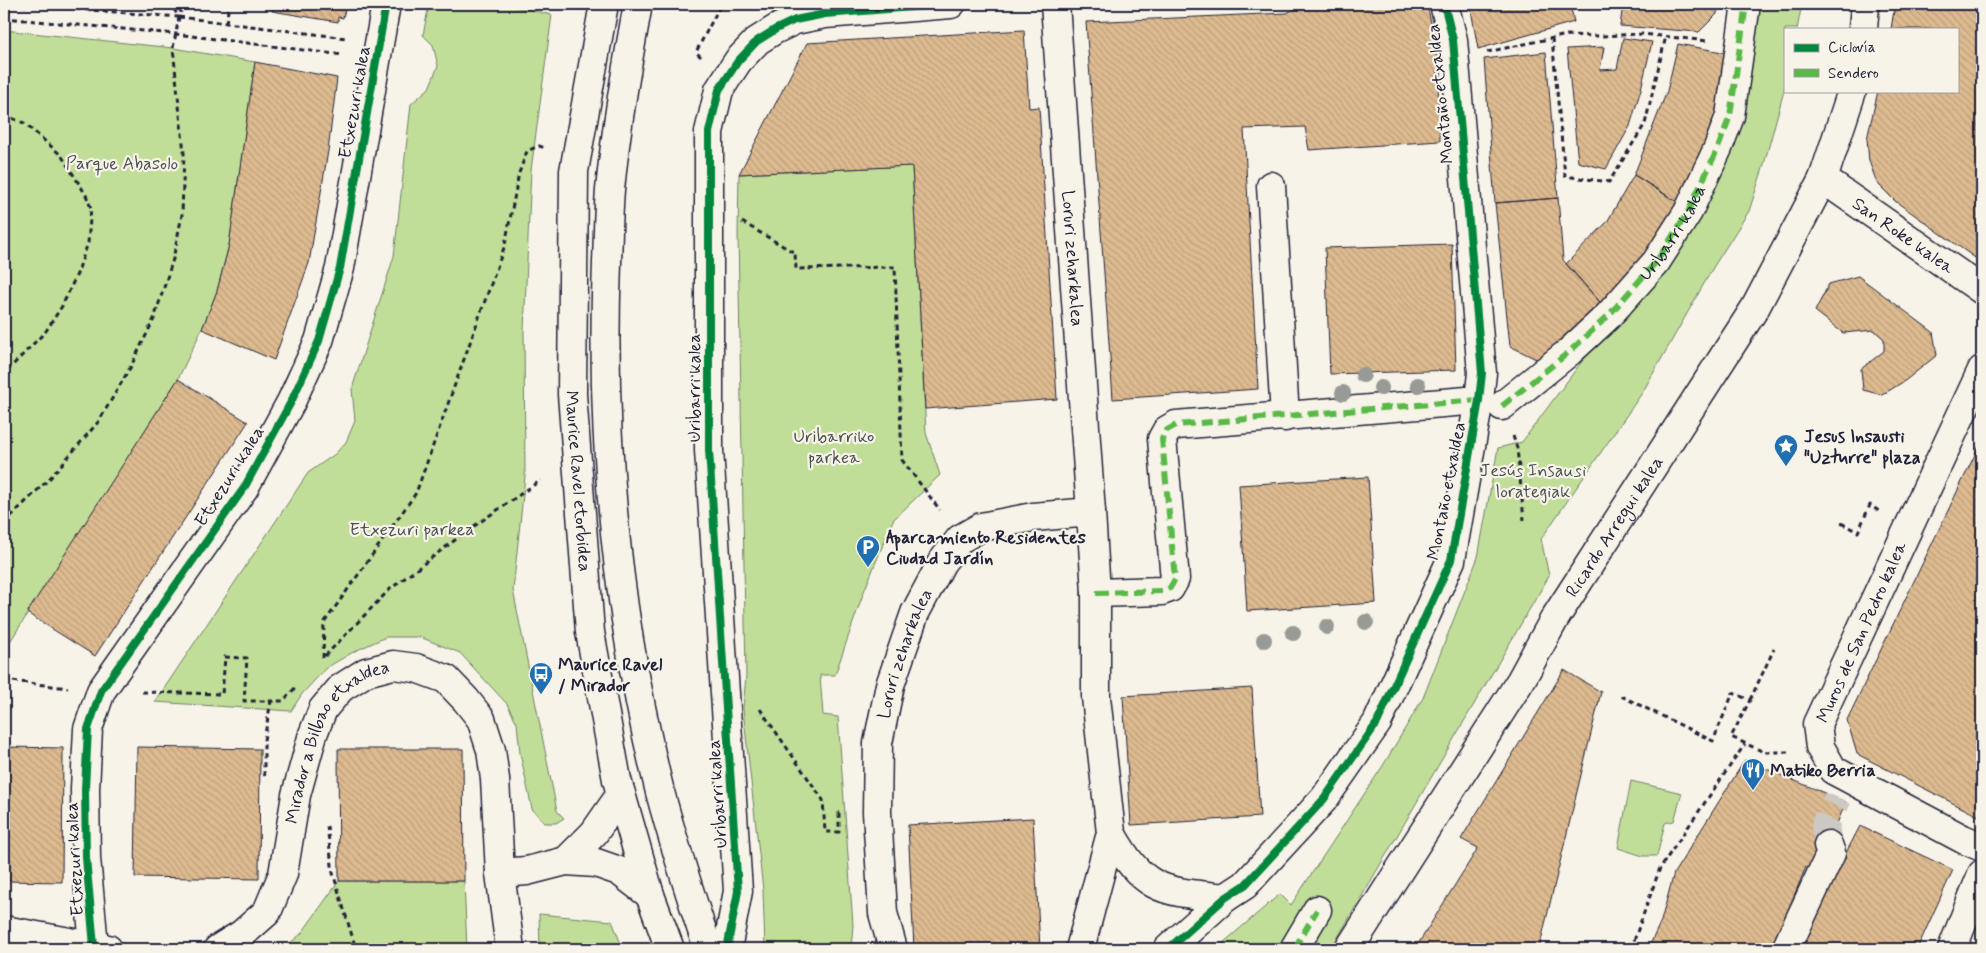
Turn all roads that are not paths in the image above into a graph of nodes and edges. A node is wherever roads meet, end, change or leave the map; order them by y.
1 (386, 4) edge
2 (604, 4) edge
3 (638, 4) edge
4 (952, 4) edge
5 (1055, 4) edge
6 (1444, 4) edge
7 (1746, 4) edge
8 (1865, 4) edge
9 (1863, 28) edge
10 (1852, 92) edge
11 (1823, 179) junction
12 (1271, 186) dead end
13 (1982, 290) edge
14 (1982, 370) edge
15 (1490, 403) junction
16 (1285, 417) junction
17 (1091, 512) junction
18 (1096, 593) junction
19 (621, 794) junction
20 (1111, 833) junction
21 (1828, 845) tunnel mouth
22 (1982, 847) edge
23 (566, 861) junction
24 (500, 873) junction
25 (1982, 874) edge
26 (650, 895) junction
27 (1225, 898) junction
28 (1317, 910) dead end
29 (883, 913) junction
30 (4, 930) edge
31 (101, 947) edge
32 (218, 949) edge
33 (510, 949) edge
34 (670, 949) edge
35 (708, 949) edge
36 (727, 949) edge
37 (875, 949) edge
38 (893, 949) edge
39 (1080, 949) edge
40 (1168, 949) edge
41 (1294, 949) edge
42 (1349, 949) edge
43 (1786, 949) edge
44 (1952, 949) edge

1 - 31 street, Etxezuri kalea
2 - 19 street, Maurice Ravel etorbidea
3 - 35 street, Maurice Ravel etorbidea
4 - 36 street, Uribarri kalea
5 - 17 street, Loruri zeharkalea
6 - 15 street, Montaño etxaldea
7 - 15 street, Uribarri kalea
8 - 9 street
10 - 11 street, Ricardo Arregui kalea
11 - 13 street, San Roke kalea
11 - 42 street, Ricardo Arregui kalea
12 - 16 street
14 - 22 street, Muros de San Pedro kalea
15 - 16 street, Montaño etxaldea
15 - 27 street, Montaño etxaldea
16 - 18 street, Montaño etxaldea
17 - 18 street, Loruri zeharkalea
17 - 29 street, Loruri zeharkalea
18 - 20 street, Loruri zeharkalea
19 - 23 street
19 - 26 street, Maurice Ravel etorbidea
20 - 27 street, Loruri zeharkalea
20 - 39 street, Loruri zeharkalea
21 - 43 street
23 - 24 street
23 - 26 street
24 - 32 street, Mirador a Bilbao etxaldea
24 - 33 street
25 - 44 street
26 - 34 street, Maurice Ravel etorbidea
27 - 40 street, Montaño etxaldea
28 - 41 street
29 - 37 street, Loruri zeharkalea
29 - 38 street, Loruri zeharkalea
30 - 31 street

